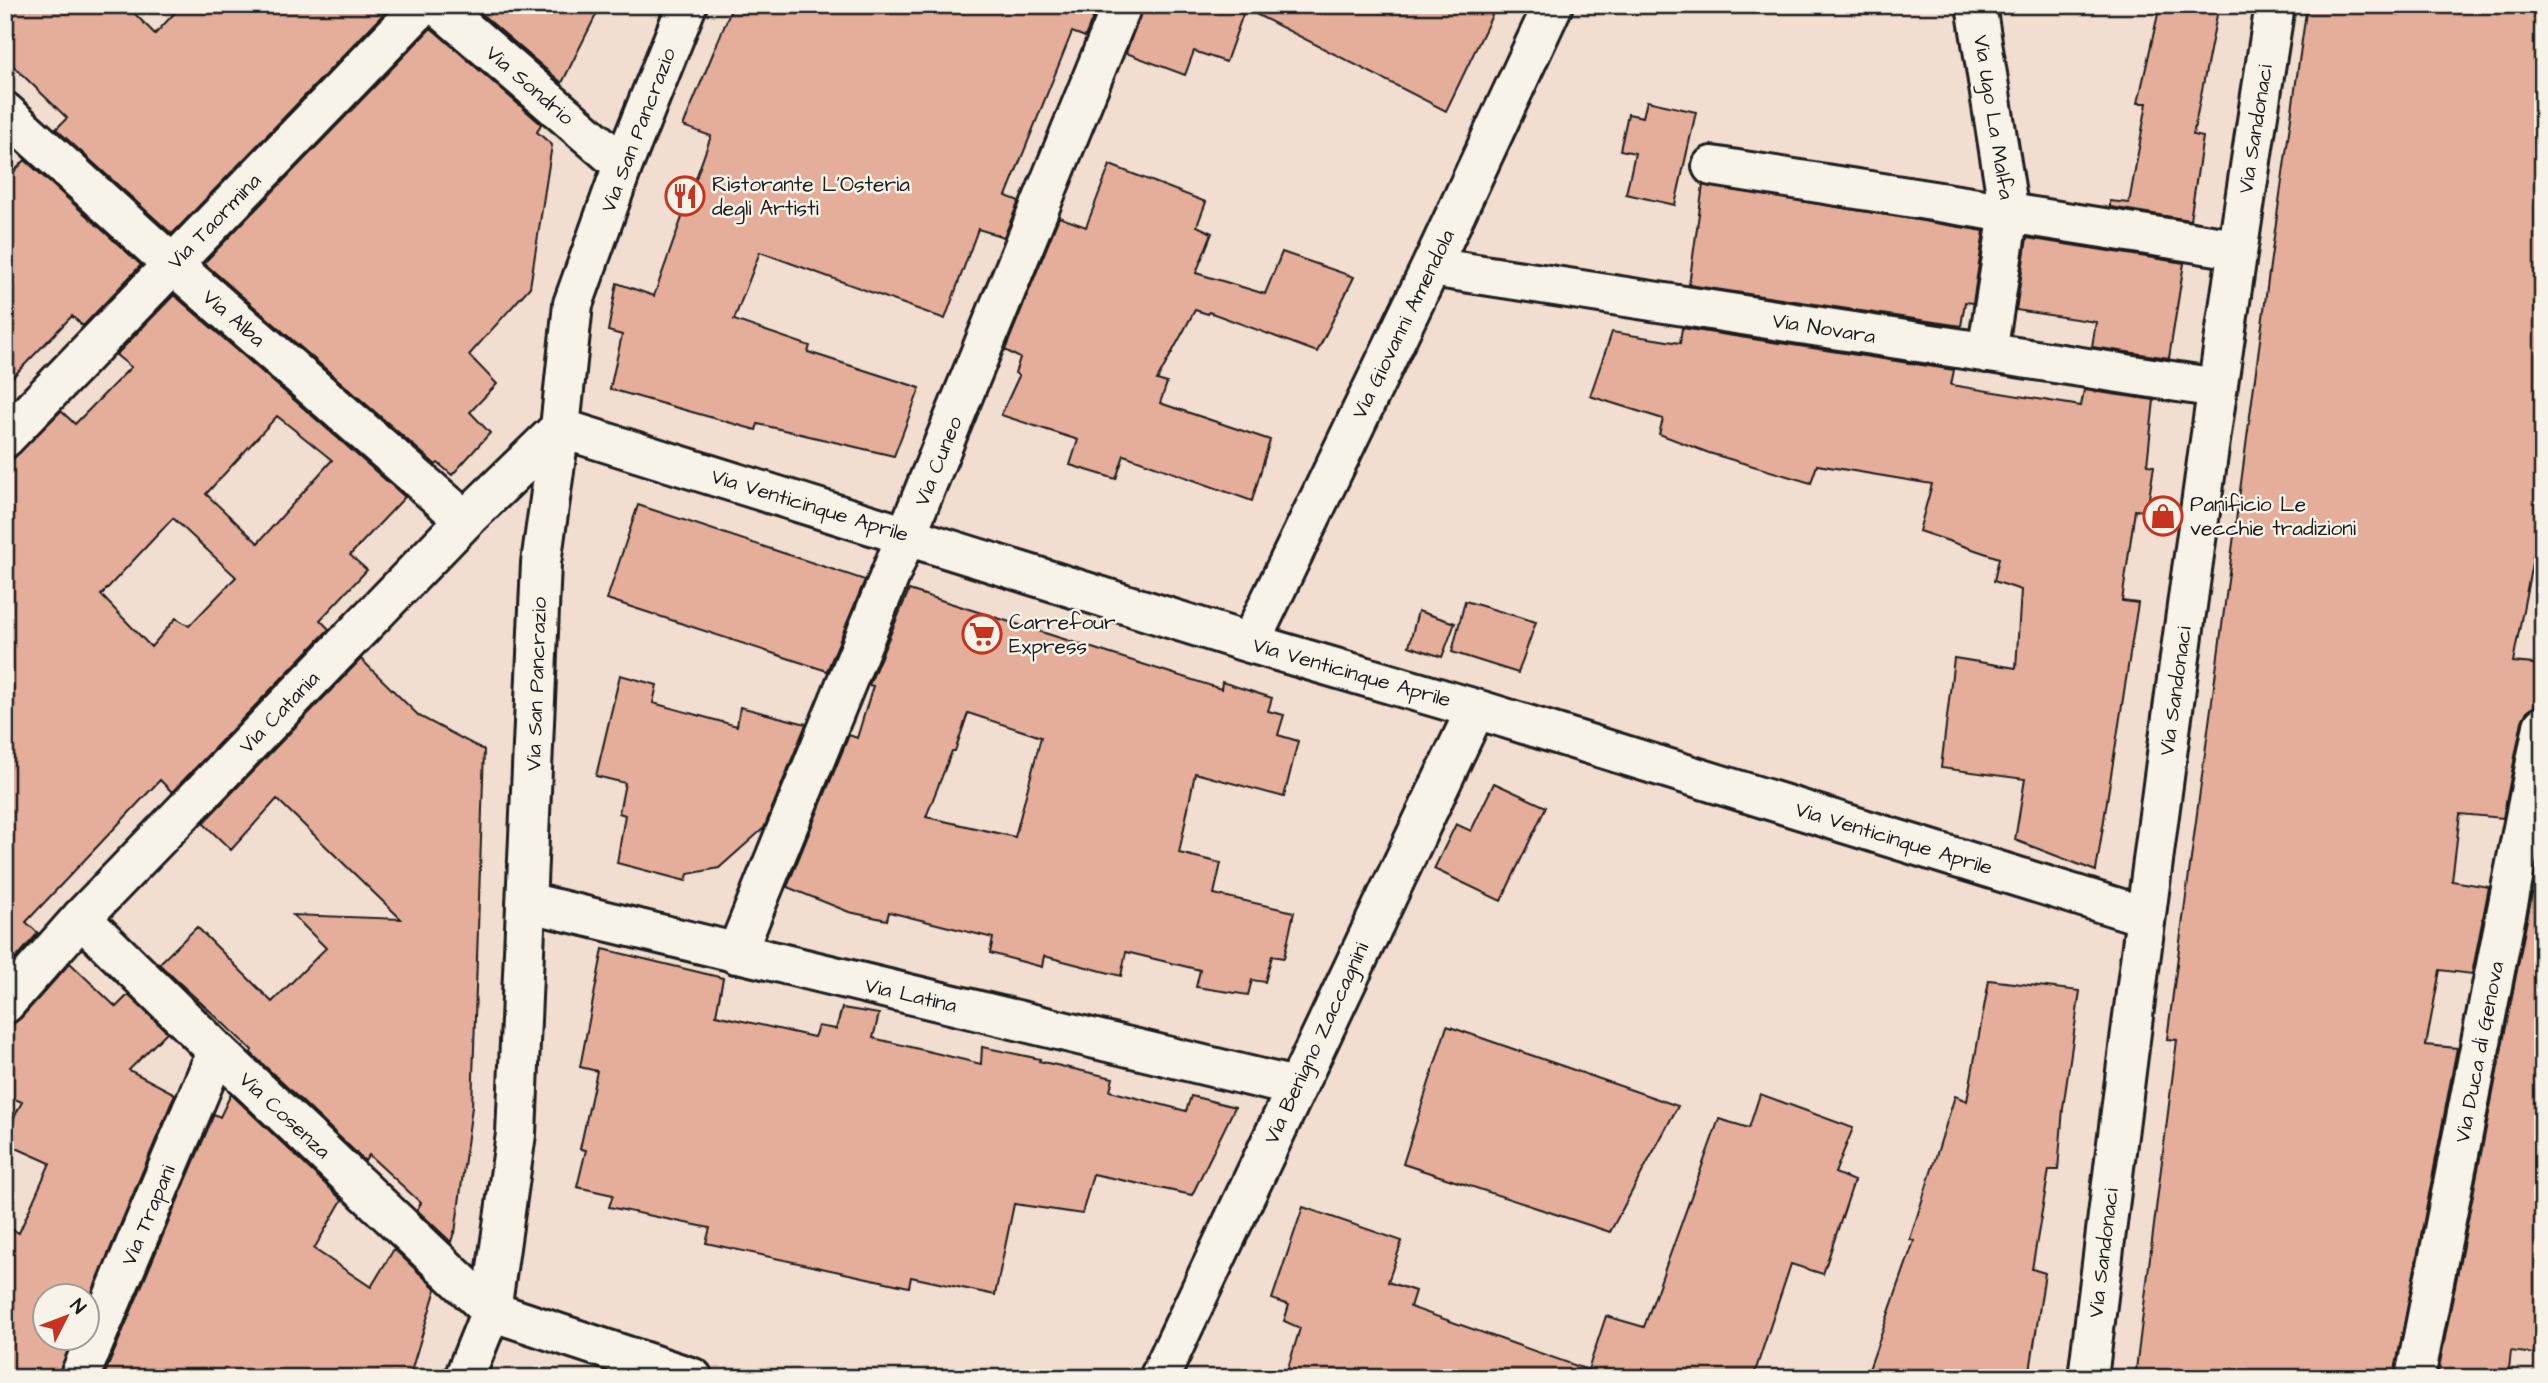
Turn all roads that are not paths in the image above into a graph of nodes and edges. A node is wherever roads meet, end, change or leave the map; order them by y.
1 (423, 5) edge
2 (437, 5) edge
3 (687, 5) edge
4 (1122, 5) edge
5 (1553, 5) edge
6 (1976, 5) edge
7 (2275, 5) edge
8 (5, 112) edge
9 (622, 164) junction
10 (1712, 166) dead end
11 (2009, 213) junction
12 (2236, 249) junction
13 (172, 264) junction
14 (1431, 267) junction
15 (1987, 353) junction
16 (2217, 388) junction
17 (560, 428) junction
18 (5, 438) edge
19 (465, 520) junction
20 (908, 536) junction
21 (1250, 643) junction
22 (1476, 709) junction
23 (2543, 726) edge
24 (527, 902) junction
25 (2144, 916) junction
26 (80, 918) junction
27 (736, 954) junction
28 (5, 1004) edge
29 (217, 1052) junction
30 (1295, 1087) junction
31 (491, 1311) junction
32 (79, 1378) edge
33 (464, 1378) edge
34 (693, 1378) edge
35 (1159, 1378) edge
36 (2088, 1378) edge
37 (2415, 1378) edge

1 - 13 street, Via Taormina
2 - 9 street, Via Sondrio
3 - 9 street, Via San Pancrazio
4 - 20 street, Via Cuneo
5 - 14 street, Via Giovanni Amendola
6 - 11 street, Via Ugo La Malfa
7 - 12 street, Via Sandonaci
8 - 13 street, Via Alba
9 - 17 street, Via San Pancrazio
10 - 11 street
11 - 12 street
11 - 15 street, Via Ugo La Malfa
12 - 16 street, Via Sandonaci
13 - 18 street, Via Taormina
13 - 19 street, Via Alba
14 - 15 street, Via Novara
14 - 21 street, Via Giovanni Amendola
15 - 16 street, Via Novara
16 - 25 street, Via Sandonaci
17 - 19 street, Via Catania
17 - 20 street, Via Venticinque Aprile
17 - 24 street, Via San Pancrazio
19 - 26 street, Via Catania
20 - 21 street, Via Venticinque Aprile
20 - 27 street, Via Cuneo
21 - 22 street, Via Venticinque Aprile
22 - 25 street, Via Venticinque Aprile
22 - 30 street, Via Benigno Zaccagnini
23 - 37 street, Via Duca di Genova
24 - 27 street, Via Latina
24 - 31 street, Via San Pancrazio
25 - 36 street, Via Sandonaci
26 - 28 street, Via Catania
26 - 29 street, Via Cosenza
27 - 30 street, Via Latina
29 - 31 street, Via Cosenza
29 - 32 street, Via Trapani
30 - 35 street, Via Benigno Zaccagnini
31 - 33 street, Via San Pancrazio
31 - 34 street

